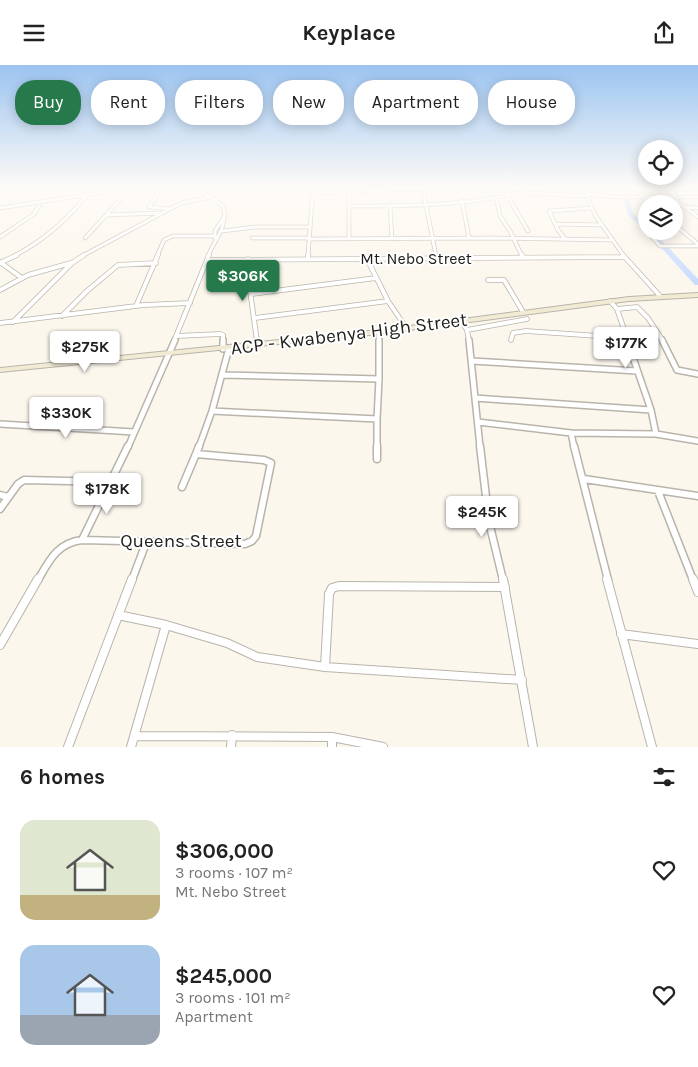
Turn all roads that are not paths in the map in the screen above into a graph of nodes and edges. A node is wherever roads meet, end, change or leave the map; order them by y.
1 (25, 220) edge
2 (62, 220) edge
3 (102, 220) edge
4 (151, 220) edge
5 (222, 220) edge
6 (224, 220) edge
7 (310, 220) edge
8 (350, 220) edge
9 (391, 220) edge
10 (429, 220) edge
11 (467, 220) edge
12 (503, 220) edge
13 (521, 220) edge
14 (554, 220) edge
15 (599, 220) edge
16 (555, 224) junction
17 (602, 225) junction
18 (309, 227) junction
19 (222, 231) junction
20 (528, 231) dead end
21 (683, 232) edge
22 (0, 237) edge
23 (215, 237) junction
24 (85, 238) dead end
25 (469, 238) junction
26 (513, 238) junction
27 (252, 239) dead end
28 (308, 239) junction
29 (349, 239) junction
30 (392, 239) junction
31 (431, 239) junction
32 (565, 239) junction
33 (613, 240) junction
34 (656, 240) edge
35 (698, 245) edge
36 (624, 257) junction
37 (523, 258) junction
38 (208, 259) junction
39 (248, 259) junction
40 (308, 259) junction
41 (367, 259) junction
42 (436, 259) junction
43 (0, 262) edge
44 (72, 263) junction
45 (156, 263) junction
46 (22, 278) junction
47 (376, 278) junction
48 (488, 280) dead end
49 (0, 289) edge
50 (251, 294) junction
51 (698, 295) edge
52 (660, 296) junction
53 (388, 301) junction
54 (610, 301) junction
55 (190, 303) junction
56 (136, 306) junction
57 (617, 309) junction
58 (523, 313) junction
59 (62, 316) junction
60 (255, 318) junction
61 (527, 319) dead end
62 (461, 321) junction
63 (13, 322) junction
64 (0, 323) edge
65 (407, 329) junction
66 (467, 330) junction
67 (378, 332) junction
68 (176, 336) junction
69 (627, 338) junction
70 (511, 340) dead end
71 (258, 345) junction
72 (226, 348) junction
73 (169, 353) junction
74 (472, 361) junction
75 (0, 371) edge
76 (637, 371) junction
77 (223, 375) junction
78 (698, 375) edge
79 (379, 379) junction
80 (476, 398) junction
81 (650, 410) junction
82 (212, 411) junction
83 (377, 419) junction
84 (478, 422) junction
85 (0, 424) edge
86 (134, 432) junction
87 (572, 433) junction
88 (656, 435) junction
89 (698, 441) edge
90 (196, 454) junction
91 (377, 459) dead end
92 (584, 479) junction
93 (112, 482) junction
94 (182, 487) dead end
95 (658, 491) junction
96 (0, 495) edge
97 (698, 496) edge
98 (8, 497) junction
99 (0, 509) edge
100 (82, 540) junction
101 (146, 543) junction
102 (505, 587) junction
103 (698, 591) edge
104 (118, 615) junction
105 (166, 625) junction
106 (621, 633) junction
107 (2, 637) edge
108 (698, 644) edge
109 (0, 645) edge
110 (325, 667) junction
111 (522, 680) junction
112 (232, 735) junction
113 (134, 737) junction
114 (332, 737) junction
115 (68, 747) edge
116 (131, 747) edge
117 (231, 747) edge
118 (332, 747) edge
119 (383, 747) edge
120 (533, 747) edge
121 (652, 747) edge

1 - 22 street
2 - 43 street
3 - 24 street
4 - 44 street
5 - 23 street
6 - 19 street
7 - 18 street
8 - 29 street
9 - 30 street
10 - 31 street
11 - 25 street
12 - 26 street
13 - 20 street
14 - 16 street
15 - 17 street
16 - 17 street
16 - 32 street
17 - 33 street
18 - 19 street
18 - 28 street
19 - 23 street
21 - 35 street
23 - 38 street
23 - 45 street
25 - 26 street
25 - 31 street
26 - 32 street
26 - 37 street
27 - 28 street
28 - 29 street
28 - 40 street
29 - 30 street
30 - 31 street
31 - 42 street
32 - 33 street
33 - 36 street
34 - 35 street
36 - 37 street, Mt. Nebo Street
36 - 52 street
37 - 42 street, Mt. Nebo Street
38 - 39 street, Mt. Nebo Street
38 - 55 street
39 - 40 street, Mt. Nebo Street
39 - 50 street
40 - 41 street, Mt. Nebo Street
41 - 42 street, Mt. Nebo Street
41 - 47 street
43 - 46 street
44 - 46 street
44 - 63 street
45 - 56 street
45 - 59 street
46 - 49 street
47 - 50 street
47 - 53 street
48 - 58 street
50 - 60 street
51 - 52 main road, ACP - Kwabenya High Street
52 - 54 main road, ACP - Kwabenya High Street
53 - 60 street
53 - 65 street
54 - 57 street
54 - 58 main road, ACP - Kwabenya High Street
55 - 56 street
55 - 68 street
56 - 59 street
57 - 69 street
57 - 78 street
58 - 62 main road, ACP - Kwabenya High Street
59 - 63 street
60 - 71 street
61 - 66 street
62 - 65 main road, ACP - Kwabenya High Street
62 - 66 street
63 - 64 street
65 - 67 main road, ACP - Kwabenya High Street
66 - 74 street
67 - 71 main road, ACP - Kwabenya High Street
67 - 79 street
68 - 72 street
68 - 73 street
69 - 70 street
69 - 76 street
71 - 72 main road, ACP - Kwabenya High Street
72 - 73 main road, ACP - Kwabenya High Street
72 - 77 street
73 - 75 main road, ACP - Kwabenya High Street
73 - 86 street
74 - 76 street
74 - 80 street
76 - 81 street
77 - 79 street
77 - 82 street
79 - 83 street
80 - 81 street
80 - 84 street
81 - 88 street
82 - 83 street
82 - 90 street
83 - 91 street
84 - 87 street
84 - 102 street
85 - 86 street
86 - 93 street
87 - 88 street
87 - 92 street
88 - 89 street
90 - 94 street
90 - 101 street, Queens Street
92 - 95 street
92 - 106 street
93 - 98 street
93 - 100 street
95 - 97 street
95 - 103 street
96 - 98 street
98 - 99 street
100 - 101 street, Queens Street
100 - 107 street
101 - 104 street
102 - 110 street
102 - 111 street
104 - 105 street
104 - 115 street
105 - 110 street
105 - 113 street
106 - 108 street
106 - 121 street
107 - 109 street
110 - 111 street
111 - 120 street
112 - 113 street
112 - 114 street
112 - 117 street
113 - 116 street
114 - 118 street
114 - 119 street

